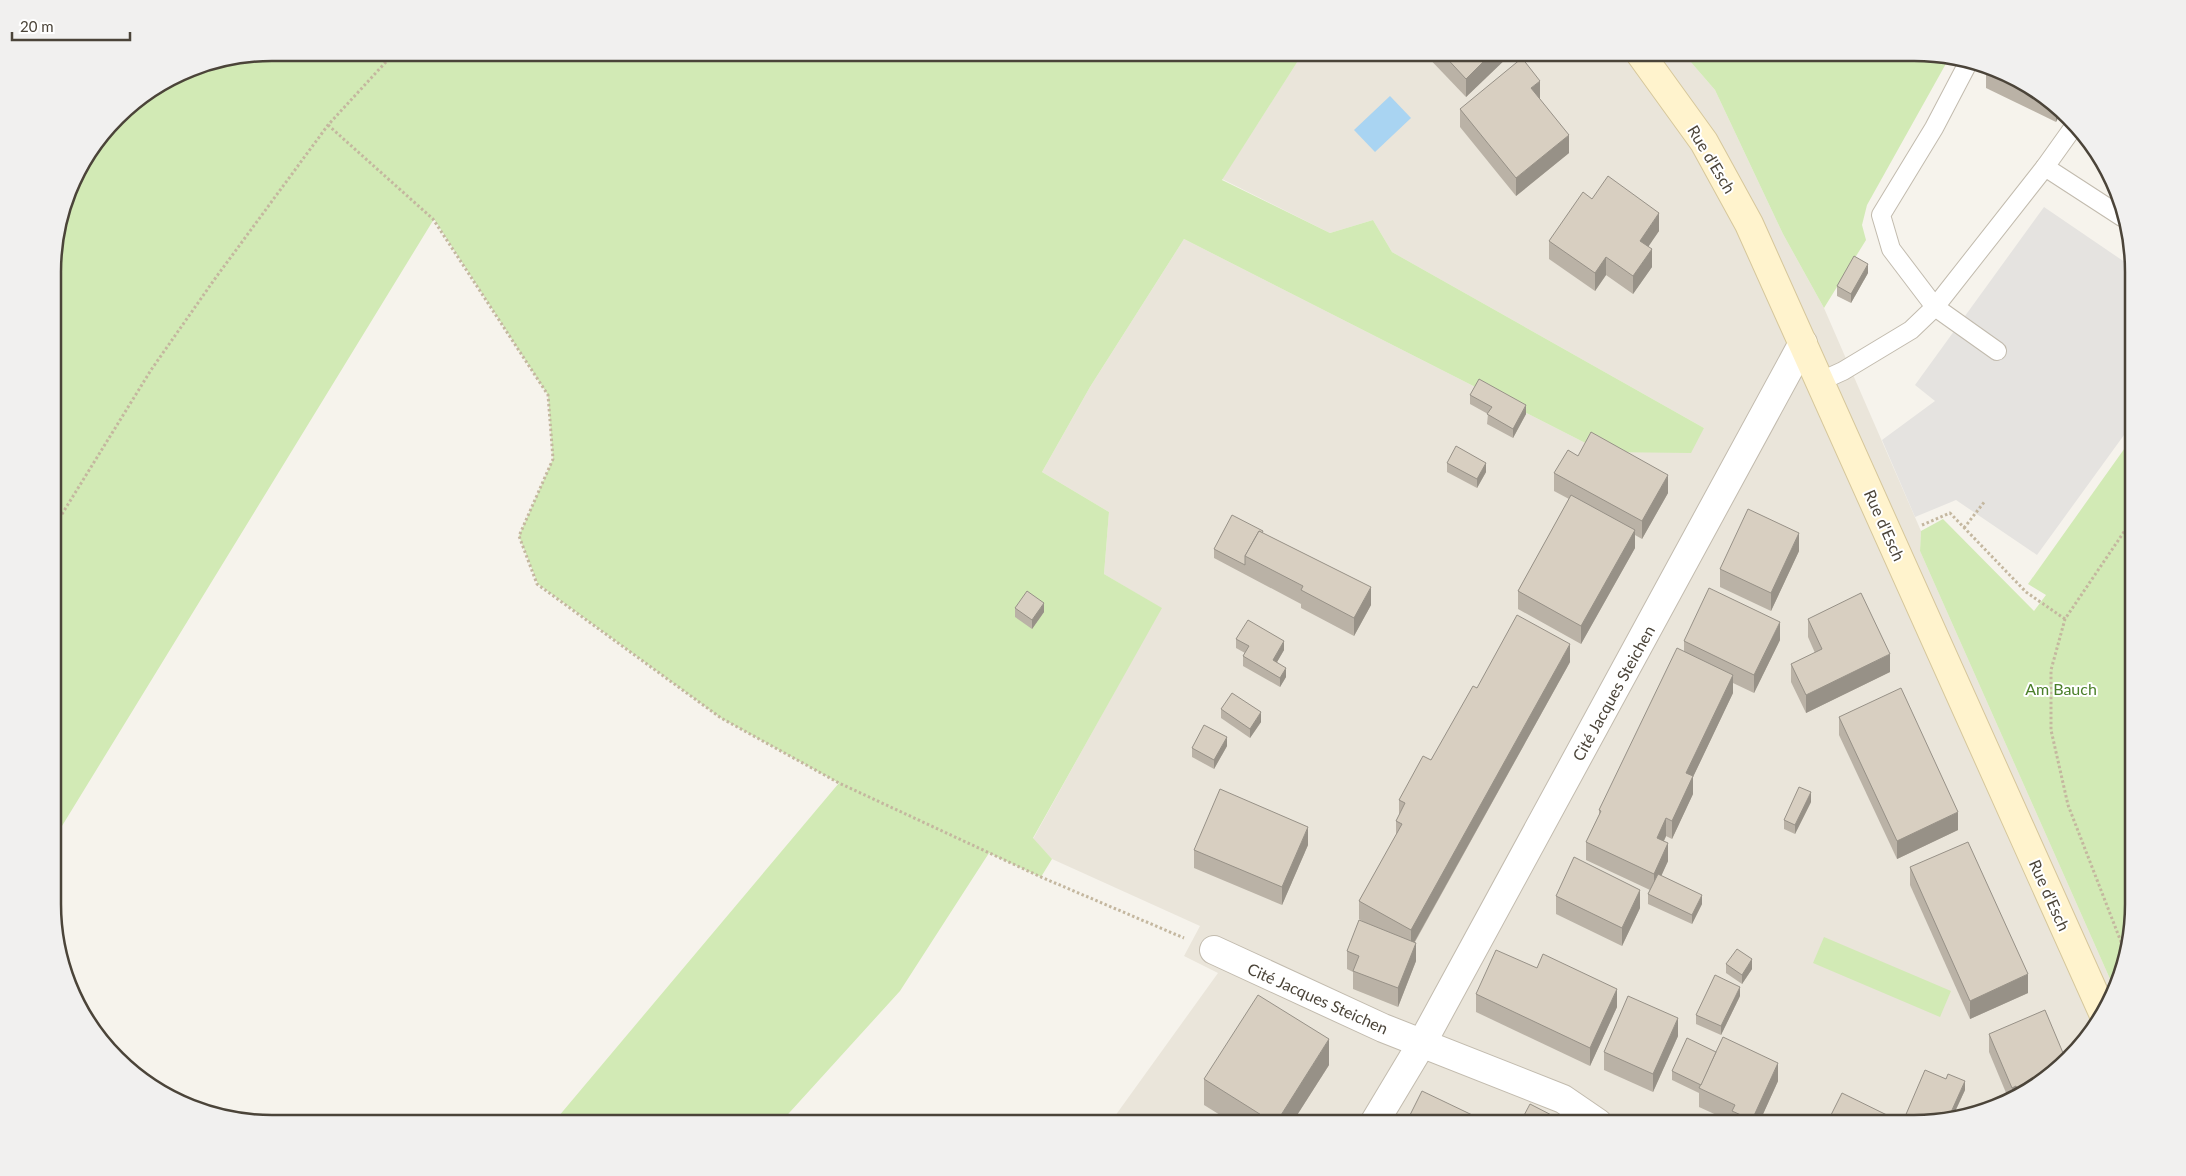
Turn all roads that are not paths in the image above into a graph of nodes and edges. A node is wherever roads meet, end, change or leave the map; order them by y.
1 (1646, 61) edge
2 (1966, 67) edge
3 (2070, 131) edge
4 (2045, 167) junction
5 (2117, 214) edge
6 (1935, 307) junction
7 (1803, 343) junction
8 (1997, 351) dead end
9 (1821, 381) junction
10 (1214, 950) road end
11 (2099, 1005) edge
12 (1422, 1043) junction
13 (1379, 1115) edge
14 (1586, 1115) edge

1 - 7 main road, Rue d'Esch
2 - 6 lane
3 - 4 lane
4 - 5 lane
4 - 6 lane
6 - 8 lane
6 - 9 lane
7 - 9 main road, Rue d'Esch
7 - 12 street, Cité Jacques Steichen
9 - 11 main road, Rue d'Esch
10 - 12 street, Cité Jacques Steichen
12 - 13 street, Cité Jacques Steichen
12 - 14 street, Cité Jacques Steichen

